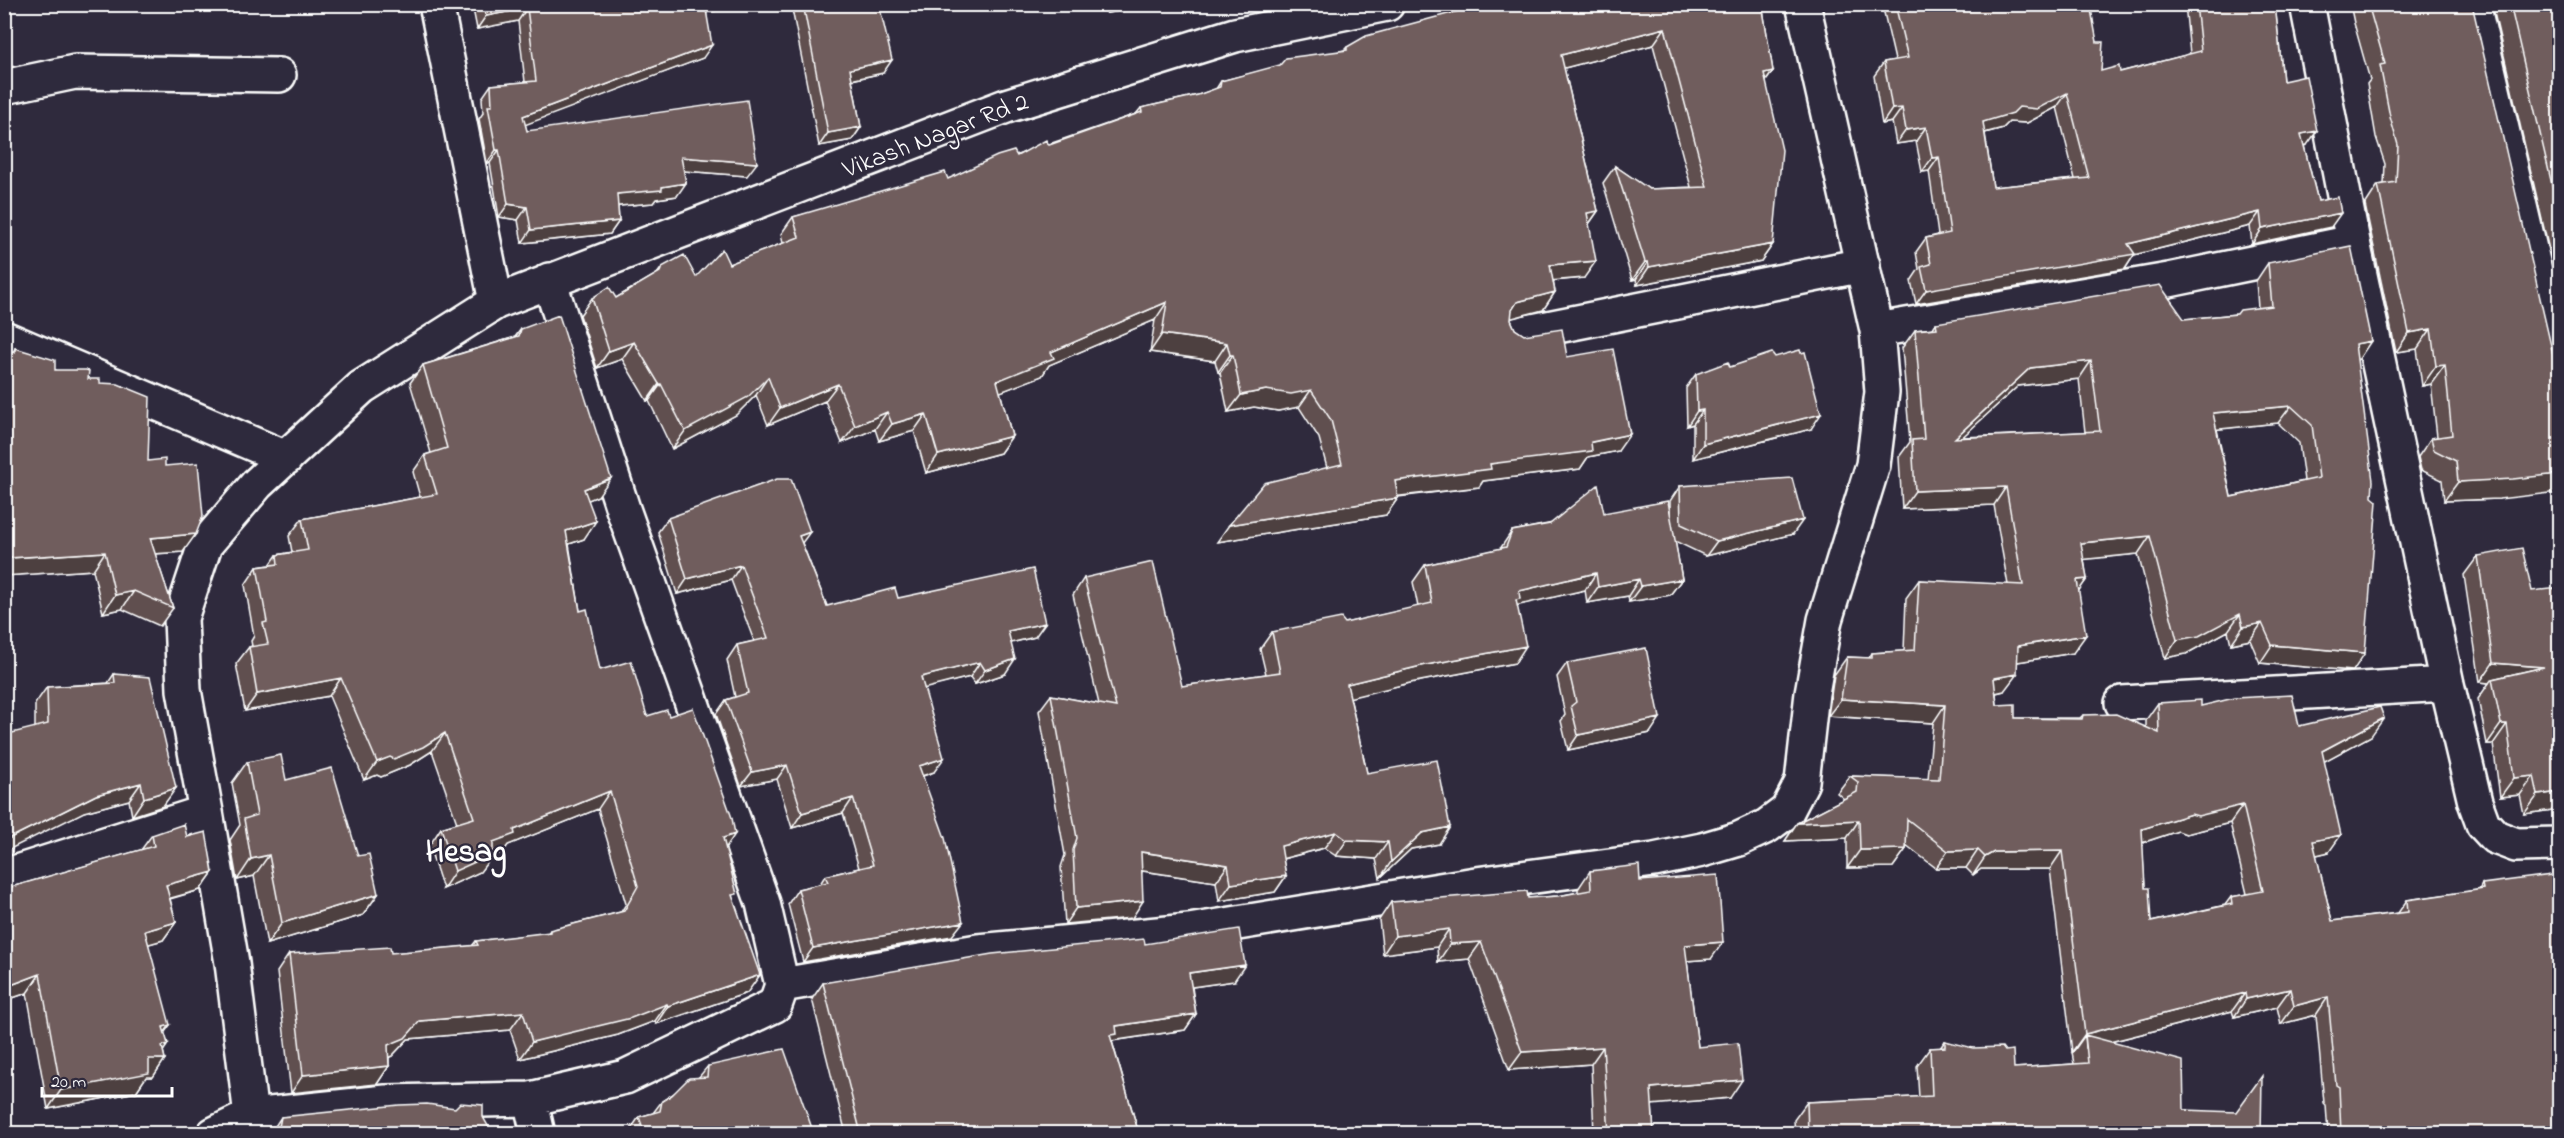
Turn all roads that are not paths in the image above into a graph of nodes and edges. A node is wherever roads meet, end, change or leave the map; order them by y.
1 (435, 4) edge
2 (1803, 4) edge
3 (2307, 4) edge
4 (2473, 4) edge
5 (1380, 5) edge
6 (279, 75) dead end
7 (4, 87) edge
8 (2353, 242) junction
9 (1863, 265) junction
10 (549, 280) junction
11 (496, 302) junction
12 (1877, 330) junction
13 (1517, 334) edge
14 (4, 338) edge
15 (2559, 378) edge
16 (286, 458) junction
17 (2447, 684) junction
18 (2122, 703) dead end
19 (206, 812) junction
20 (2559, 844) edge
21 (4, 876) edge
22 (782, 985) junction
23 (530, 1099) junction
24 (251, 1125) edge
25 (214, 1134) edge
26 (538, 1134) edge

1 - 11 street
2 - 9 street
3 - 8 street
4 - 15 street
5 - 10 street, Vikash Nagar Rd 2
6 - 7 street
8 - 12 street
8 - 17 street
9 - 12 street
9 - 13 street
10 - 11 street, Vikash Nagar Rd 2
10 - 22 street
11 - 16 street, Vikash Nagar Rd 2
12 - 22 street
14 - 16 street
16 - 19 street, Vikash Nagar Rd 2
17 - 18 street
17 - 20 street
19 - 21 street
19 - 24 street, Vikash Nagar Rd 2
22 - 23 street
23 - 24 street
23 - 26 street
24 - 25 street

